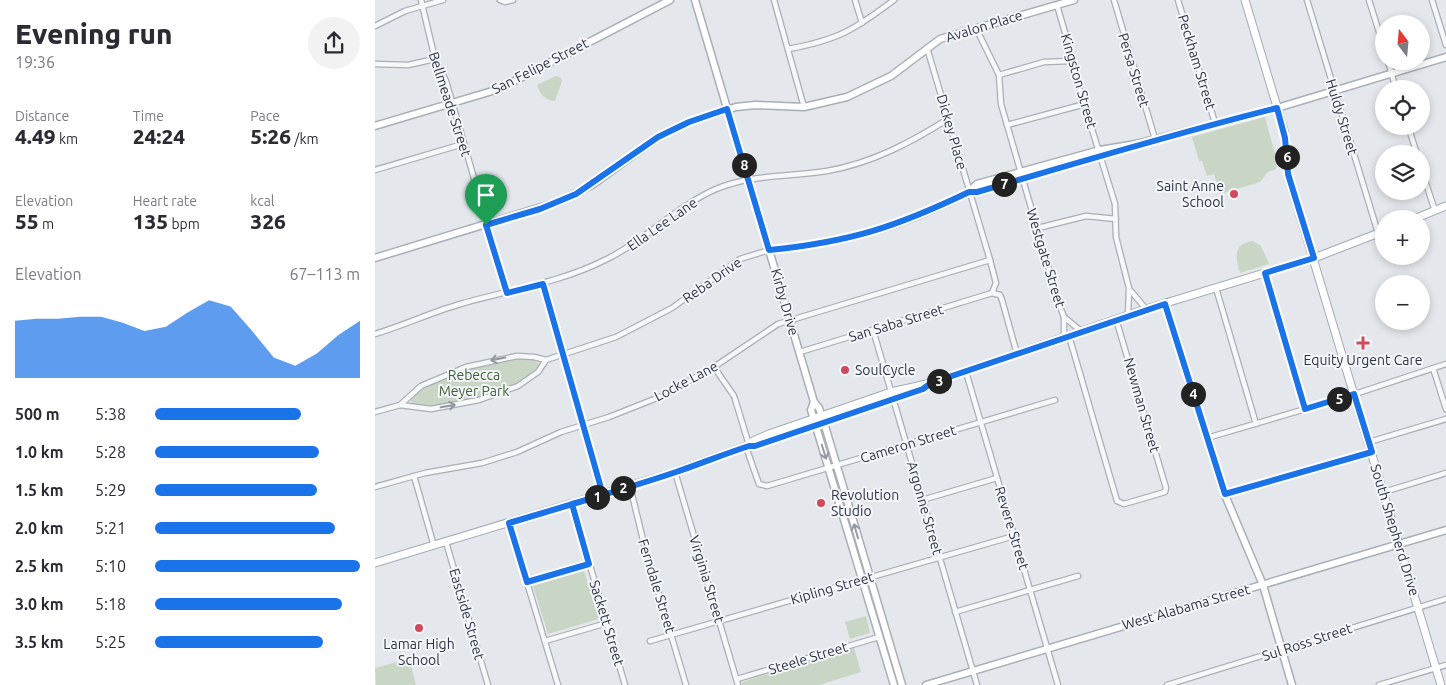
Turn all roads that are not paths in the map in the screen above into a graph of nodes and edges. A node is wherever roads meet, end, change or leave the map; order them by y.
1 (421, 0) edge
2 (443, 0) edge
3 (500, 0) edge
4 (513, 0) edge
5 (670, 0) edge
6 (695, 0) edge
7 (774, 0) edge
8 (855, 0) edge
9 (894, 0) edge
10 (1074, 0) edge
11 (1114, 0) edge
12 (1178, 0) edge
13 (1245, 0) edge
14 (1307, 0) edge
15 (1369, 0) edge
16 (1433, 0) edge
17 (1057, 5) junction
18 (422, 6) junction
19 (1375, 19) edge
20 (862, 23) junction
21 (375, 26) edge
22 (976, 28) junction
23 (1446, 45) edge
24 (927, 48) junction
25 (788, 49) junction
26 (1446, 57) edge
27 (435, 59) junction
28 (1071, 61) junction
29 (375, 64) edge
30 (1390, 70) edge
31 (1391, 73) junction
32 (999, 74) junction
33 (1393, 80) edge
34 (1334, 91) junction
35 (452, 104) junction
36 (1085, 104) junction
37 (804, 107) junction
38 (1277, 108) junction
39 (727, 109) junction
40 (948, 119) junction
41 (1215, 124) junction
42 (1007, 125) junction
43 (375, 126) edge
44 (1155, 139) junction
45 (463, 144) junction
46 (1136, 144) junction
47 (1100, 150) junction
48 (1102, 157) junction
49 (375, 170) edge
50 (1020, 171) junction
51 (748, 179) junction
52 (1022, 179) junction
53 (969, 192) junction
54 (1430, 195) edge
55 (1446, 206) edge
56 (1435, 210) junction
57 (1430, 212) edge
58 (1375, 214) edge
59 (1116, 219) junction
60 (486, 225) junction
61 (1038, 228) junction
62 (1375, 234) edge
63 (769, 250) junction
64 (375, 258) edge
65 (1314, 258) junction
66 (990, 260) junction
67 (1265, 273) junction
68 (543, 284) junction
69 (1129, 288) junction
70 (1216, 288) junction
71 (507, 293) junction
72 (992, 293) junction
73 (1165, 304) junction
74 (1146, 309) junction
75 (1128, 316) junction
76 (1065, 317) junction
77 (1116, 319) junction
78 (789, 320) junction
79 (873, 330) junction
80 (1081, 332) junction
81 (375, 334) edge
82 (1066, 337) junction
83 (799, 352) junction
84 (1017, 354) junction
85 (563, 355) junction
86 (546, 360) junction
87 (1446, 364) edge
88 (714, 367) junction
89 (1433, 368) junction
90 (966, 372) junction
91 (1354, 394) junction
92 (892, 396) junction
93 (1055, 400) dead end
94 (814, 402) junction
95 (400, 405) junction
96 (1305, 409) junction
97 (1446, 409) edge
98 (375, 412) edge
99 (823, 419) junction
100 (1446, 419) edge
101 (815, 422) junction
102 (980, 422) junction
103 (1256, 424) junction
104 (583, 425) junction
105 (1207, 438) junction
106 (1369, 442) junction
107 (906, 444) junction
108 (747, 446) junction
109 (1372, 452) junction
110 (837, 465) junction
111 (828, 468) junction
112 (675, 472) junction
113 (1446, 473) edge
114 (414, 476) junction
115 (997, 478) junction
116 (631, 486) junction
117 (375, 488) edge
118 (1166, 491) joint
119 (1384, 492) junction
120 (1225, 494) junction
121 (603, 495) junction
122 (922, 500) junction
123 (572, 504) junction
124 (509, 523) junction
125 (1446, 530) edge
126 (1014, 536) junction
127 (446, 542) junction
128 (1399, 544) junction
129 (433, 546) junction
130 (939, 557) junction
131 (375, 563) edge
132 (589, 564) junction
133 (1078, 576) dead end
134 (870, 578) junction
135 (862, 580) junction
136 (527, 582) junction
137 (1263, 585) junction
138 (1030, 590) junction
139 (1446, 599) edge
140 (1418, 607) junction
141 (955, 612) junction
142 (719, 620) junction
143 (607, 623) junction
144 (671, 634) junction
145 (879, 637) junction
146 (545, 641) junction
147 (649, 641) dead end
148 (890, 646) junction
149 (1047, 648) junction
150 (1282, 650) junction
151 (1446, 665) edge
152 (1436, 668) junction
153 (972, 671) junction
154 (737, 679) junction
155 (488, 685) edge
156 (558, 685) edge
157 (625, 685) edge
158 (686, 685) edge
159 (738, 685) edge
160 (894, 685) edge
161 (902, 685) edge
162 (926, 685) edge
163 (977, 685) edge
164 (1058, 685) edge
165 (1167, 685) edge
166 (1292, 685) edge
167 (1379, 685) edge
168 (1441, 685) edge

1 - 18 street, Bellmeade Street
2 - 18 street
3 - 4 street
5 - 35 street, San Felipe Street
6 - 39 street, Kirby Drive
7 - 25 street
8 - 20 street
9 - 20 street
10 - 17 street, Avalon Place
11 - 44 street, Persa Street
12 - 41 street, Peckham Street
13 - 38 main road, South Shepherd Drive
14 - 34 street, Huldy Street
15 - 19 street
16 - 23 street
17 - 22 street, Avalon Place
17 - 28 street, Kingston Street
18 - 21 street
18 - 27 street, Bellmeade Street
20 - 25 street
22 - 24 street, Avalon Place
22 - 32 street, Westgate Street
24 - 37 street, Avalon Place
24 - 40 street, Dickey Place
25 - 37 street
26 - 31 street
27 - 29 street
27 - 35 street, Bellmeade Street
28 - 32 street
28 - 36 street, Kingston Street
30 - 31 street
31 - 33 street
31 - 34 street
32 - 42 street, Westgate Street
34 - 38 street
34 - 58 street, Huldy Street
35 - 43 street, San Felipe Street
35 - 45 street, Bellmeade Street
36 - 42 street
36 - 47 street, Kingston Street
37 - 39 street, Avalon Place
38 - 41 street
38 - 65 main road, South Shepherd Drive
39 - 51 street, Kirby Drive
39 - 60 street, Avalon Place
40 - 51 street, Ella Lee Lane
40 - 53 street, Dickey Place
41 - 44 street
42 - 50 street, Westgate Street
44 - 46 street
45 - 49 street
45 - 60 street, Bellmeade Street
46 - 47 street, Reba Drive
46 - 48 street, Reba Drive
47 - 48 street, Kingston Street
47 - 50 street, Reba Drive
48 - 52 street, Reba Drive
48 - 59 street, Kingston Street
50 - 52 street, Westgate Street
50 - 53 street, Reba Drive
51 - 63 street, Kirby Drive
51 - 68 street, Ella Lee Lane
52 - 53 street, Reba Drive
52 - 61 street, Westgate Street
53 - 63 street, Reba Drive
53 - 66 street, Dickey Place
54 - 56 street
55 - 56 main road
56 - 57 main road
59 - 61 street
59 - 69 street, Kingston Street
60 - 64 street, Avalon Place
60 - 71 street, Bellmeade Street
61 - 76 street, Westgate Street
62 - 65 main road
63 - 78 street, Kirby Drive
63 - 85 street, Reba Drive
65 - 67 main road
65 - 91 main road, South Shepherd Drive
66 - 72 street, Dickey Place
66 - 78 street, Locke Lane
67 - 70 main road
67 - 96 street
68 - 71 street, Ella Lee Lane
68 - 85 street
69 - 74 street
69 - 75 street
70 - 73 main road
70 - 103 street
71 - 81 street, Ella Lee Lane
72 - 79 street, San Saba Street
72 - 84 street
73 - 74 main road
73 - 105 street
74 - 75 main road
75 - 77 main road
76 - 80 street, Westgate Street
76 - 82 street, Westgate Street
77 - 80 main road
77 - 118 street, Newman Street
78 - 83 street, Kirby Drive
78 - 88 street, Locke Lane
79 - 83 street, San Saba Street
79 - 92 street, Argonne Street
80 - 82 main road
82 - 84 main road
82 - 118 street, Westgate Street
83 - 94 street, Kirby Drive
84 - 90 main road
85 - 86 street, Reba Drive
85 - 104 street
86 -> 95 street, Reba Drive
95 -> 86 street, Reba Drive
87 - 89 street
88 - 104 street, Locke Lane
88 - 108 street
89 - 91 street
89 - 97 street
90 - 92 main road
90 - 102 street, Revere Street
91 - 96 street
91 - 106 main road, South Shepherd Drive
92 - 99 main road
92 - 107 street, Argonne Street
93 - 102 street, Cameron Street
94 - 99 street, Kirby Drive
94 - 101 street, Kirby Drive
95 - 98 street, Reba Drive
96 - 103 street
99 - 101 main road
99 - 110 street, Kirby Drive
100 - 106 street
101 - 108 main road
101 -> 111 street, Kirby Drive
102 - 107 street, Cameron Street
102 - 115 street, Revere Street
103 - 105 street
104 - 114 street, Locke Lane
104 - 121 street
105 - 120 street
106 - 109 main road, South Shepherd Drive
107 - 110 street, Cameron Street
107 - 122 street, Argonne Street
108 - 111 street, Cameron Street
108 - 112 main road
109 - 119 main road, South Shepherd Drive
109 - 120 street
110 - 111 street, Cameron Street
134 -> 110 street, Kirby Drive
111 - 135 street, Kirby Drive
112 - 116 main road
112 - 142 street, Virginia Street
113 - 119 street
114 - 117 street, Locke Lane
114 - 129 street
115 - 122 street
115 - 126 street, Revere Street
116 - 121 main road
116 - 144 street, Ferndale Street
119 - 128 main road, South Shepherd Drive
120 - 137 street
121 - 123 main road
122 - 130 street, Argonne Street
123 - 124 main road
123 - 132 street, Sackett Street
124 - 127 main road
124 - 136 street
125 - 128 street, West Alabama Street
126 - 130 street, Kipling Street
126 - 138 street, Revere Street
127 - 129 main road
127 - 155 street, Eastside Street
128 - 137 street, West Alabama Street
128 - 140 main road, South Shepherd Drive
129 - 131 main road
130 - 134 street, Kipling Street
130 - 141 street, Argonne Street
132 - 136 street
132 - 143 street, Sackett Street
133 - 138 street
134 - 135 street, Kipling Street
134 - 148 street, Kirby Drive
135 - 142 street, Kipling Street
135 - 145 street, Kirby Drive
136 - 146 street
137 - 149 street, West Alabama Street
137 - 150 street
138 - 141 street
138 - 149 street, Revere Street
139 - 140 street, Sul Ross Street
140 - 150 street, Sul Ross Street
140 - 152 main road, South Shepherd Drive
141 - 153 street, Argonne Street
142 - 144 street, Kipling Street
142 - 154 street, Virginia Street
143 - 146 street
143 - 157 street, Sackett Street
144 - 147 street, Kipling Street
144 - 158 street, Ferndale Street
145 - 148 street
145 - 154 street, Steele Street
145 - 160 street, Kirby Drive
146 - 156 street
148 - 161 street, Kirby Drive
149 - 153 street, West Alabama Street
149 - 164 street, Revere Street
150 - 165 street, Sul Ross Street
150 - 166 street
151 - 152 street
152 - 167 street
152 - 168 main road, South Shepherd Drive
153 - 162 street, West Alabama Street
153 - 163 street, Argonne Street
154 - 159 street, Virginia Street

